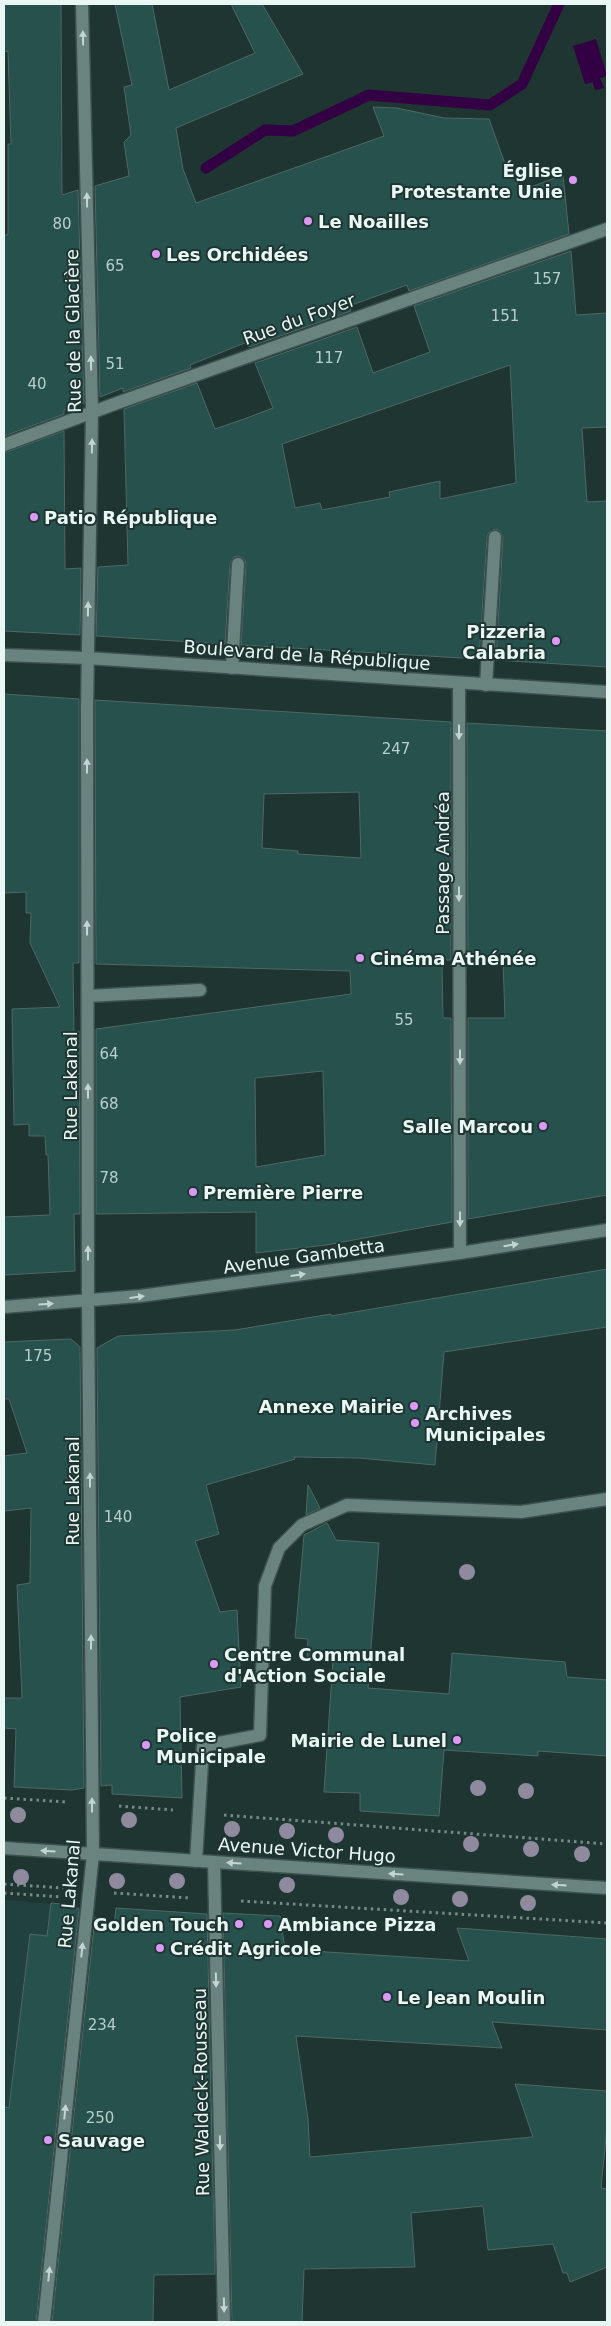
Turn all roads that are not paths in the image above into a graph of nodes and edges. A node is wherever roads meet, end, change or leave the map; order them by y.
1 (82, 4) edge
2 (607, 228) edge
3 (92, 411) junction
4 (4, 445) edge
5 (495, 537) dead end
6 (238, 564) dead end
7 (4, 656) edge
8 (87, 658) junction
9 (232, 668) junction
10 (459, 683) junction
11 (486, 685) junction
12 (607, 692) edge
13 (200, 990) dead end
14 (88, 996) junction
15 (607, 1230) edge
16 (460, 1253) junction
17 (88, 1302) junction
18 (4, 1307) edge
19 (607, 1499) edge
20 (4, 1848) edge
21 (93, 1854) junction
22 (196, 1861) junction
23 (214, 1862) junction
24 (607, 1888) edge
25 (44, 2322) edge
26 (224, 2322) edge

3 -> 1 street, Rue de la Glacière
2 - 3 street, Rue du Foyer
3 - 4 street, Rue du Foyer
8 -> 3 street, Rue de la Glacière
5 - 11 street
6 - 9 street
7 - 8 street, Boulevard de la République
8 - 9 street, Boulevard de la République
14 -> 8 street, Rue Lakanal
9 - 10 street, Boulevard de la République
10 - 11 street, Boulevard de la République
10 -> 16 street, Passage Andréa
11 - 12 street, Boulevard de la République
13 - 14 street
17 -> 14 street, Rue Lakanal
16 -> 15 street, Avenue Gambetta
17 -> 16 street, Avenue Gambetta
18 -> 17 street, Avenue Gambetta
21 -> 17 street, Rue Lakanal
19 - 22 street
21 -> 20 street, Avenue Victor Hugo
21 - 22 street, Avenue Victor Hugo
25 -> 21 street, Rue Lakanal
22 - 23 street, Avenue Victor Hugo
24 -> 23 street, Avenue Victor Hugo
23 -> 26 street, Rue Waldeck-Rousseau

